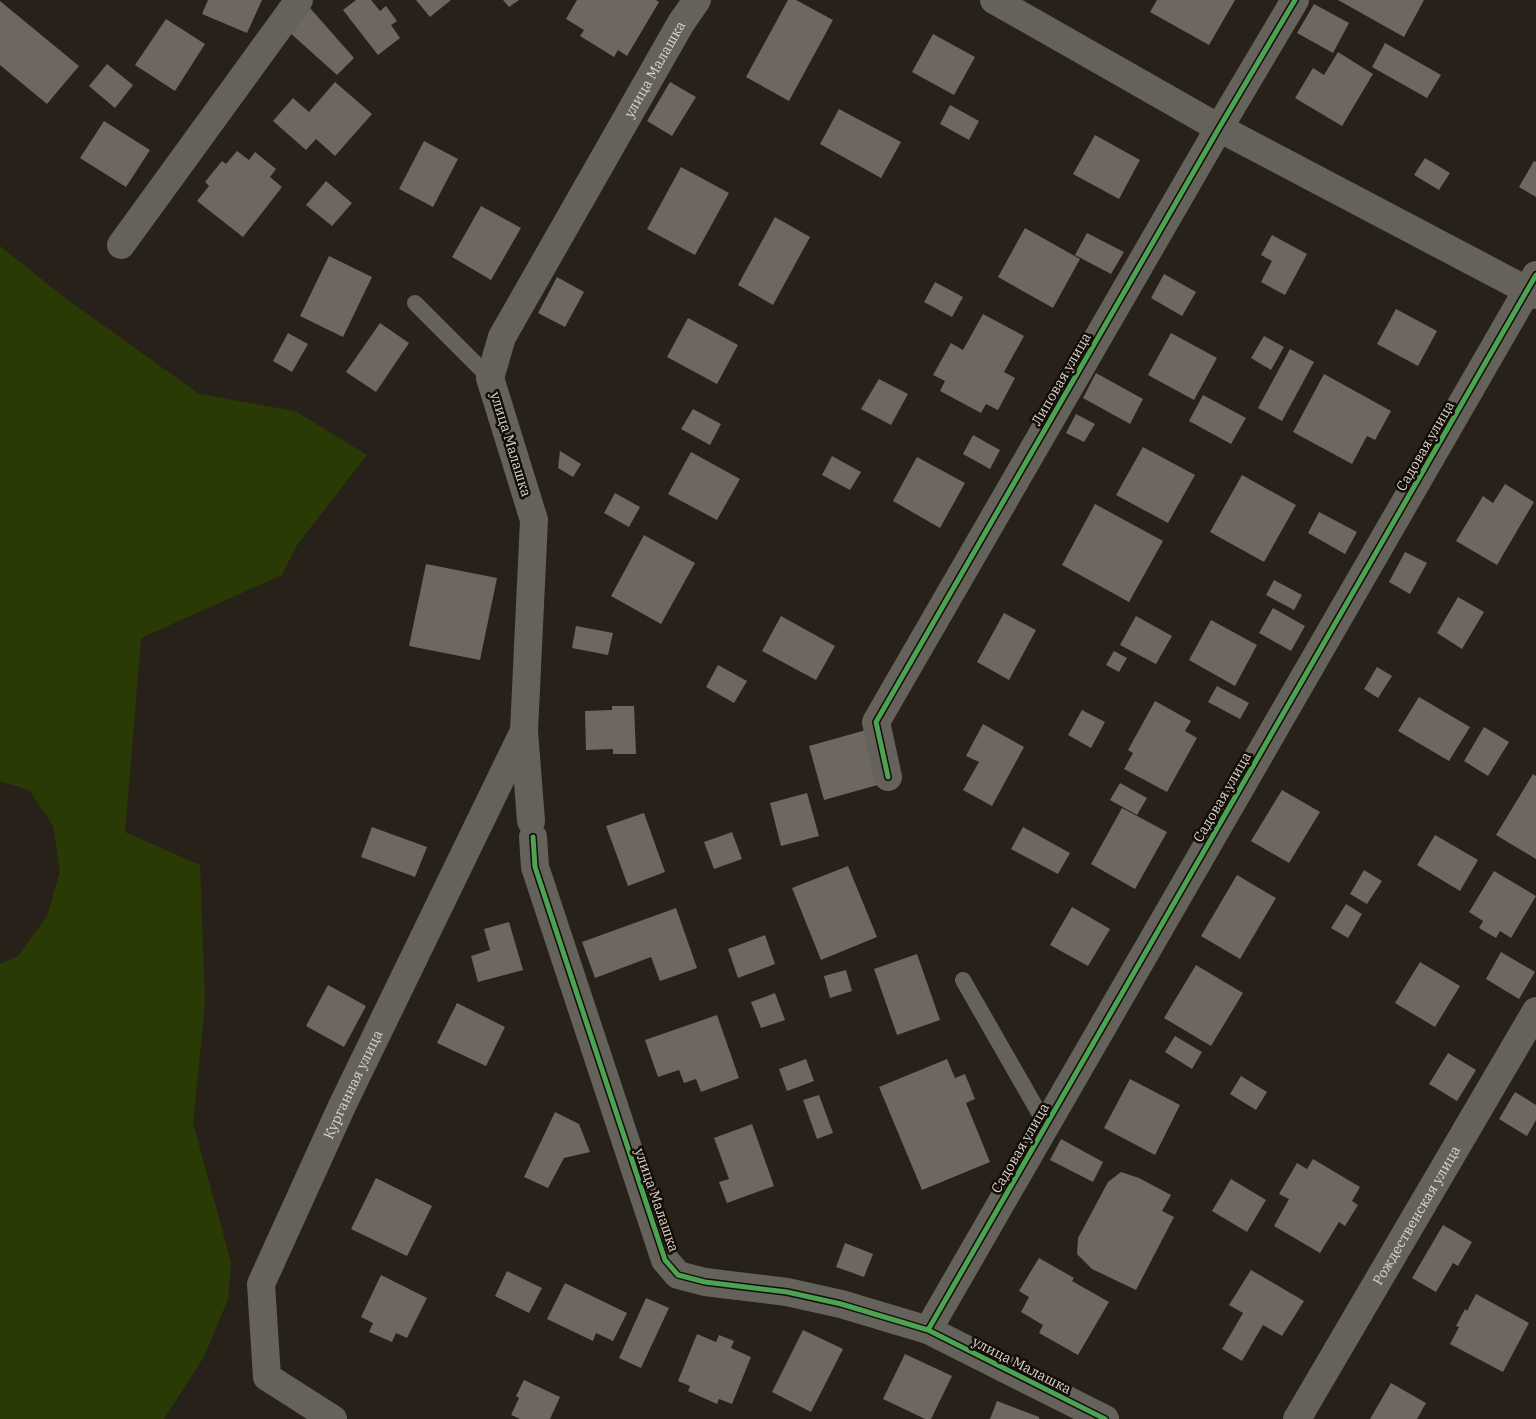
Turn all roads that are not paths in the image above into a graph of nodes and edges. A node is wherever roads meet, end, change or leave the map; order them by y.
1 (299, 0) edge
2 (697, 0) edge
3 (994, 0) edge
4 (1295, 0) edge
5 (1219, 128) junction
6 (122, 245) dead end
7 (1533, 287) edge
8 (415, 302) dead end
9 (490, 378) junction
10 (524, 732) junction
11 (888, 776) dead end
12 (963, 980) dead end
13 (1536, 1011) edge
14 (1046, 1125) junction
15 (928, 1330) junction
16 (333, 1419) edge
17 (1105, 1419) edge
18 (1297, 1419) edge

1 - 6 street
2 - 9 street, улица Малашка
3 - 5 street
4 - 5 street, Липовая улица
5 - 7 street
5 - 11 street, Липовая улица
7 - 14 street, Садовая улица
8 - 9 lane
9 - 10 street, улица Малашка
10 - 15 street, улица Малашка
10 - 16 street, Курганная улица
12 - 14 lane
13 - 18 street, Рождественская улица
14 - 15 street, Садовая улица
15 - 17 street, улица Малашка

